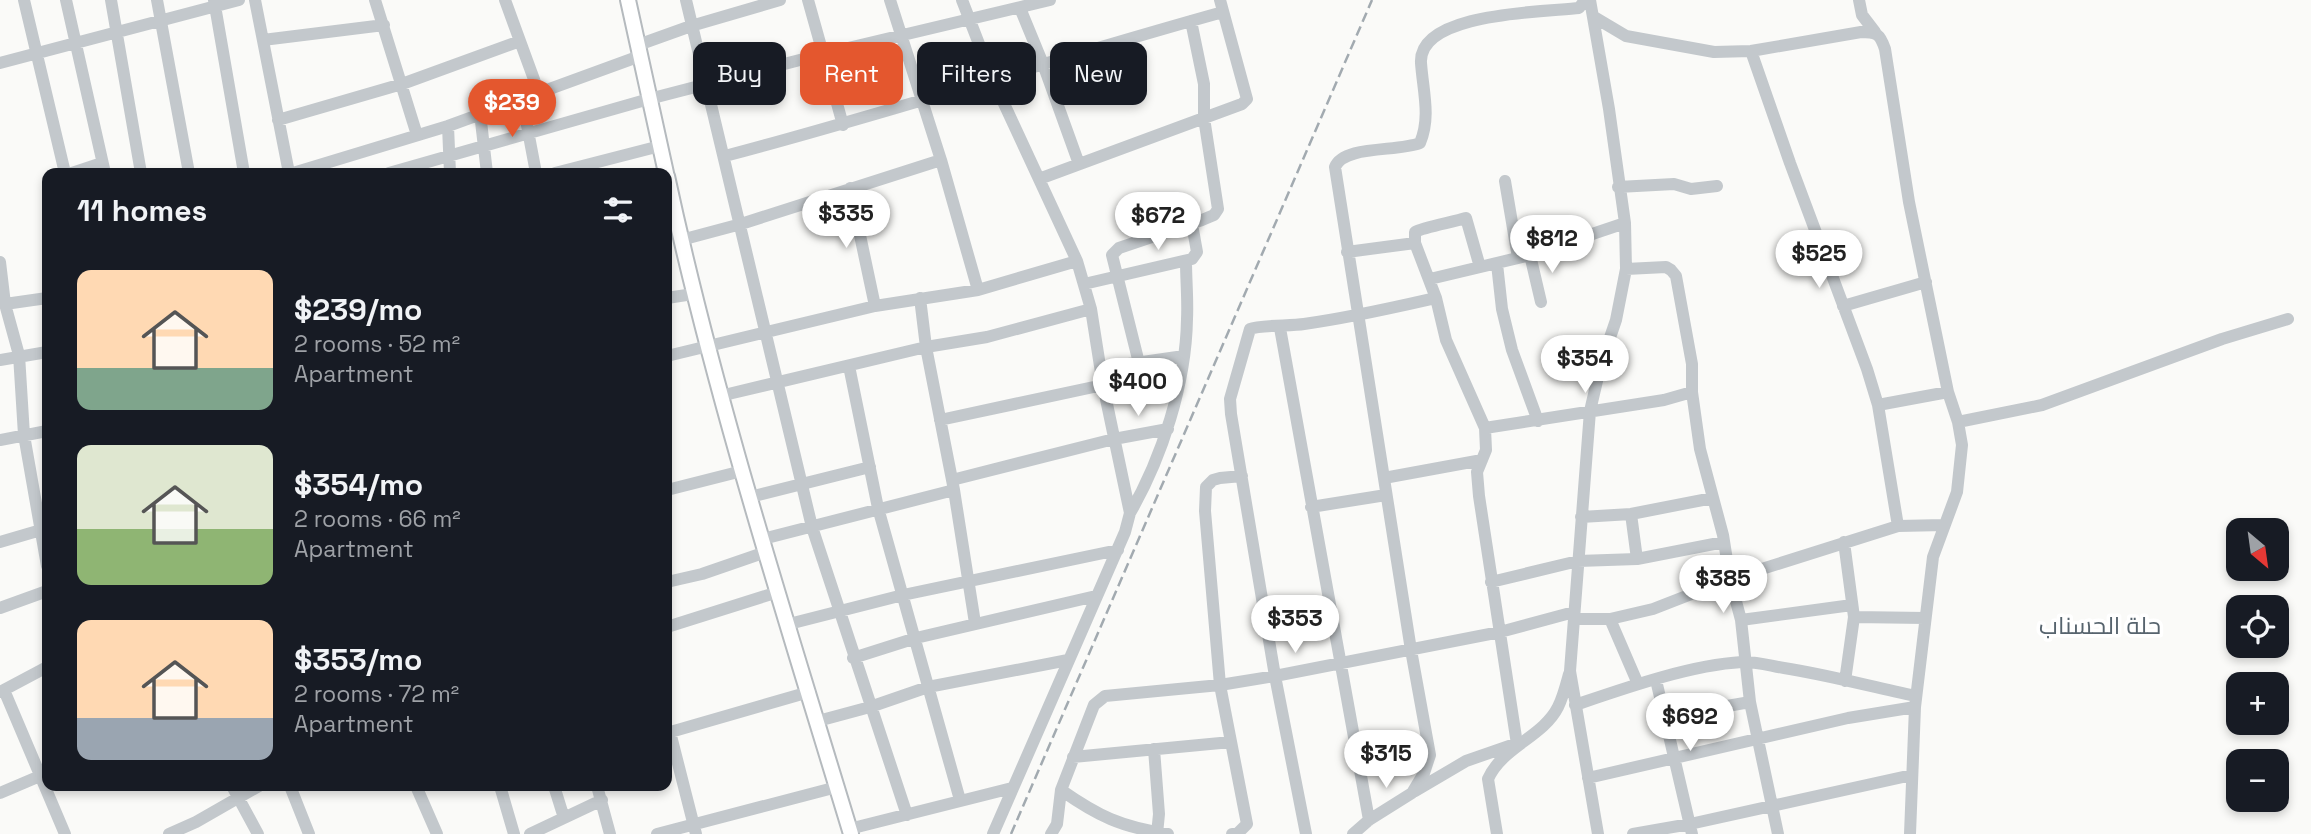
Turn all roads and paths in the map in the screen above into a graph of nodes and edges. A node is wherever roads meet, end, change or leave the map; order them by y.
1 (24, 0) edge
2 (66, 0) edge
3 (111, 0) edge
4 (158, 0) edge
5 (239, 0) edge
6 (256, 0) edge
7 (375, 0) edge
8 (505, 0) edge
9 (628, 0) edge
10 (686, 0) edge
11 (780, 0) edge
12 (808, 0) edge
13 (890, 0) edge
14 (962, 0) edge
15 (1050, 0) edge
16 (1859, 0) edge
17 (1582, 2) edge
18 (215, 3) edge
19 (1222, 6) edge
20 (1020, 8) junction
21 (1594, 17) junction
22 (161, 20) junction
23 (971, 20) junction
24 (1191, 21) junction
25 (384, 25) junction
26 (691, 26) junction
27 (117, 31) junction
28 (1875, 32) junction
29 (902, 36) junction
30 (263, 40) junction
31 (520, 41) junction
32 (695, 42) edge
33 (820, 42) edge
34 (876, 42) edge
35 (979, 42) edge
36 (75, 44) junction
37 (639, 51) junction
38 (1751, 51) junction
39 (35, 53) junction
40 (0, 63) edge
41 (1043, 64) junction
42 (1036, 66) edge
43 (402, 84) junction
44 (917, 86) edge
45 (693, 89) edge
46 (539, 93) junction
47 (522, 99) junction
48 (649, 99) junction
49 (917, 103) edge
50 (711, 105) edge
51 (837, 105) edge
52 (923, 105) edge
53 (1005, 105) edge
54 (480, 113) junction
55 (1204, 118) junction
56 (278, 120) junction
57 (448, 125) junction
58 (843, 125) junction
59 (417, 135) junction
60 (528, 135) junction
61 (660, 146) junction
62 (484, 147) junction
63 (724, 156) junction
64 (448, 157) junction
65 (941, 160) junction
66 (1079, 164) junction
67 (64, 168) edge
68 (103, 168) edge
69 (140, 168) edge
70 (188, 168) edge
71 (243, 168) edge
72 (290, 168) edge
73 (308, 168) edge
74 (407, 168) edge
75 (449, 168) edge
76 (486, 168) edge
77 (535, 168) edge
78 (574, 168) edge
79 (665, 168) edge
80 (1039, 179) junction
81 (1505, 180) dead end
82 (1717, 186) dead end
83 (1618, 187) junction
84 (850, 188) junction
85 (672, 212) edge
86 (1625, 223) junction
87 (741, 224) junction
88 (1192, 224) junction
89 (675, 231) edge
90 (1415, 243) junction
91 (1347, 252) junction
92 (1524, 256) junction
93 (1077, 261) junction
94 (1186, 261) junction
95 (0, 262) edge
96 (1497, 264) junction
97 (1480, 267) junction
98 (1626, 269) junction
99 (1118, 277) junction
100 (1430, 279) junction
101 (1926, 282) junction
102 (1084, 284) junction
103 (978, 290) junction
104 (693, 294) junction
105 (672, 298) edge
106 (920, 298) junction
107 (1436, 298) junction
108 (42, 299) edge
109 (1541, 302) dead end
110 (5, 304) junction
111 (875, 306) junction
112 (1843, 306) junction
113 (1091, 309) junction
114 (1357, 317) junction
115 (2288, 319) dead end
116 (1280, 328) junction
117 (766, 331) junction
118 (706, 346) junction
119 (926, 347) junction
120 (42, 353) edge
121 (19, 355) junction
122 (672, 355) edge
123 (1184, 356) junction
124 (0, 360) edge
125 (1139, 363) junction
126 (849, 366) junction
127 (1101, 368) junction
128 (777, 384) junction
129 (1104, 385) junction
130 (1692, 392) junction
131 (1948, 392) junction
132 (720, 396) junction
133 (1878, 405) junction
134 (1590, 411) junction
135 (940, 420) junction
136 (1538, 421) junction
137 (1958, 422) junction
138 (1485, 428) junction
139 (1168, 429) junction
140 (42, 432) edge
141 (24, 435) junction
142 (1114, 439) junction
143 (0, 440) edge
144 (1482, 460) junction
145 (870, 467) junction
146 (742, 471) junction
147 (1242, 476) junction
148 (1384, 478) junction
149 (802, 485) junction
150 (953, 485) junction
151 (672, 489) edge
152 (1386, 495) junction
153 (750, 497) junction
154 (1713, 498) junction
155 (1311, 507) junction
156 (878, 508) junction
157 (1130, 513) junction
158 (1631, 514) junction
159 (1581, 517) junction
160 (1944, 525) junction
161 (1898, 526) junction
162 (812, 527) junction
163 (41, 530) junction
164 (42, 536) edge
165 (0, 542) edge
166 (1724, 542) junction
167 (1844, 542) junction
168 (765, 545) junction
169 (1118, 550) junction
170 (1637, 559) junction
171 (1578, 561) junction
172 (1730, 579) junction
173 (672, 581) edge
174 (968, 582) junction
175 (1492, 582) junction
176 (778, 592) junction
177 (42, 593) edge
178 (903, 595) junction
179 (1096, 596) junction
180 (0, 608) edge
181 (1853, 611) junction
182 (838, 613) junction
183 (1574, 615) junction
184 (1926, 618) junction
185 (1610, 619) junction
186 (1741, 620) junction
187 (975, 623) junction
188 (789, 624) junction
189 (672, 625) edge
190 (1500, 632) junction
191 (916, 638) junction
192 (1411, 650) junction
193 (853, 658) junction
194 (1068, 660) junction
195 (1745, 661) junction
196 (1339, 663) junction
197 (42, 670) edge
198 (1570, 671) junction
199 (1275, 676) junction
200 (1656, 680) junction
201 (1845, 681) junction
202 (1638, 684) junction
203 (1220, 685) junction
204 (928, 687) junction
205 (2, 691) edge
206 (810, 692) junction
207 (1915, 701) junction
208 (1750, 702) junction
209 (1575, 705) junction
210 (870, 707) junction
211 (1665, 718) junction
212 (818, 722) junction
213 (672, 732) edge
214 (1757, 739) junction
215 (1231, 742) junction
216 (1520, 742) junction
217 (672, 747) edge
218 (1154, 749) junction
219 (1073, 757) junction
220 (1674, 758) junction
221 (42, 771) edge
222 (1912, 775) junction
223 (42, 776) edge
224 (1588, 778) junction
225 (837, 787) junction
226 (1012, 788) junction
227 (1061, 790) junction
228 (50, 791) edge
229 (235, 791) edge
230 (250, 791) edge
231 (292, 791) edge
232 (418, 791) edge
233 (501, 791) edge
234 (556, 791) edge
235 (599, 791) edge
236 (0, 793) edge
237 (1412, 793) junction
238 (239, 798) junction
239 (602, 800) junction
240 (960, 800) junction
241 (1772, 805) junction
242 (907, 816) junction
243 (564, 818) junction
244 (1369, 820) junction
245 (695, 829) edge
246 (1691, 829) edge
247 (850, 831) edge
248 (65, 834) edge
249 (170, 834) edge
250 (258, 834) edge
251 (309, 834) edge
252 (438, 834) edge
253 (514, 834) edge
254 (530, 834) edge
255 (610, 834) edge
256 (657, 834) edge
257 (993, 834) edge
258 (1051, 834) edge
259 (1161, 834) edge
260 (1232, 834) edge
261 (1306, 834) edge
262 (1353, 834) edge
263 (1497, 834) edge
264 (1598, 834) edge
265 (1633, 834) edge
266 (1778, 834) edge
267 (1910, 834) edge

1 - 39 street
2 - 36 street
3 - 27 street
4 - 22 street
5 - 18 street
6 - 30 street
7 - 25 street
8 - 31 street
9 - 37 main road
10 - 26 street
11 - 26 street
12 - 33 street
13 - 29 street
14 - 23 street
15 - 20 street
16 - 28 street
17 - 21 street
17 - 91 street
18 - 22 street
18 - 71 street
19 - 24 street
19 - 55 street
20 - 23 street
20 - 41 street
21 - 38 street
21 - 83 street
22 - 27 street
22 - 70 street
23 - 29 street
23 - 35 street
24 - 41 street
24 - 55 street
25 - 30 street
25 - 43 street
26 - 32 street
26 - 37 street
27 - 36 street
27 - 69 street
28 - 38 street
28 - 101 street
29 - 34 street
29 - 44 street
30 - 56 street
31 - 43 street
31 - 46 street
36 - 39 street
36 - 68 street
37 - 46 street
37 - 48 main road
38 - 112 street
39 - 40 street
39 - 67 street
41 - 42 street
41 - 66 street
43 - 56 street
43 - 59 street
45 - 48 street
46 - 47 street
47 - 54 street
47 - 60 street
48 - 60 street
48 - 61 main road
49 - 58 street
50 - 63 street
51 - 58 street
52 - 65 street
53 - 80 street
54 - 57 street
54 - 62 street
55 - 66 street
55 - 88 street
56 - 72 street
57 - 59 street
57 - 64 street
58 - 63 street
59 - 73 street
60 - 62 street
60 - 77 street
61 - 78 street
61 - 79 main road
62 - 64 street
62 - 76 street
63 - 87 street
64 - 74 street
64 - 75 street
65 - 84 street
65 - 103 street
66 - 80 street
80 - 93 street
81 - 92 street
82 - 83 street
83 - 86 street
84 - 87 street
84 - 111 street
85 - 89 main road
86 - 92 street
86 - 98 street
87 - 89 street
87 - 117 street
88 - 94 street
88 - 99 street
89 - 104 main road
90 - 91 street
90 - 97 street
90 - 100 street
91 - 114 street
92 - 96 street
92 - 109 street
93 - 102 street
93 - 103 street
94 - 99 street
94 - 123 street
95 - 110 street
96 - 97 street
96 - 136 street
97 - 100 street
98 - 130 street
98 - 134 street
99 - 102 street
99 - 125 street
100 - 107 street
101 - 112 street
101 - 131 street
102 - 113 street
103 - 106 street
104 - 105 street
104 - 118 main road
106 - 111 street
106 - 119 street
107 - 114 street
107 - 138 street
108 - 110 street
110 - 121 street
111 - 117 street
112 - 133 street
113 - 119 street
113 - 127 street
114 - 116 street
114 - 148 street
115 - 137 street
116 - 147 street
116 - 155 street
117 - 118 street
117 - 128 street
118 - 122 street
118 - 132 main road
119 - 126 street
119 - 135 street
120 - 121 street
121 - 124 street
121 - 141 street
123 - 125 street
123 - 139 street
125 - 127 street
126 - 128 street
126 - 145 street
127 - 129 street
128 - 132 street
128 - 149 street
129 - 135 street
129 - 142 street
130 - 134 street
130 - 154 street
131 - 133 street
131 - 137 street
132 - 146 main road
133 - 161 street
134 - 136 street
134 - 159 street
135 - 150 street
136 - 138 street
137 - 160 street
138 - 144 street
139 - 142 street
139 - 157 street
140 - 141 street
141 - 143 street
141 - 163 street
142 - 150 street
142 - 157 street
144 - 148 street
144 - 175 street
145 - 149 street
145 - 156 street
146 - 151 street
146 - 153 main road
147 - 199 street
147 - 203 street
148 - 152 street
149 - 153 street
149 - 162 street
150 - 156 street
150 - 174 street
152 - 155 street
152 - 192 street
153 - 168 main road
154 - 158 street
154 - 166 street
155 - 196 street
156 - 162 street
156 - 178 street
157 - 169 street
158 - 159 street
158 - 170 street
159 - 171 street
160 - 161 street
160 - 184 street
161 - 167 street
162 - 168 street
162 - 182 street
163 - 164 street
163 - 165 street
166 - 170 street
166 - 172 street
167 - 172 street
167 - 181 street
168 - 173 street
168 - 176 main road
169 - 174 street
169 - 179 street
170 - 171 street
171 - 175 street
171 - 183 street
172 - 185 street
172 - 186 street
174 - 178 street
174 - 187 street
175 - 190 street
176 - 188 main road
176 - 189 street
177 - 180 street
178 - 182 street
178 - 191 street
179 - 187 street
179 - 194 street
181 - 184 street
181 - 186 street
181 - 201 street
182 - 188 street
182 - 193 street
183 - 185 street
183 - 190 street
183 - 198 street
184 - 207 street
185 - 202 street
186 - 195 street
187 - 191 street
188 - 206 main road
190 - 192 street
190 - 216 street
191 - 193 street
191 - 204 street
192 - 196 street
192 - 237 street
193 - 210 street
194 - 204 street
194 - 226 street
195 - 200 street
195 - 201 street
195 - 208 street
196 - 199 street
196 - 244 street
197 - 205 street
198 - 209 street
198 - 216 street
199 - 203 street
199 - 261 street
200 - 202 street
200 - 211 street
201 - 207 street
202 - 209 street
203 - 215 street
203 - 219 street
204 - 210 street
204 - 240 street
205 - 221 street
206 - 212 main road
206 - 213 street
207 - 214 street
207 - 222 street
208 - 211 street
208 - 214 street
209 - 224 street
210 - 212 street
210 - 242 street
211 - 220 street
212 - 225 main road
214 - 220 street
214 - 241 street
215 - 218 street
215 - 260 street
216 - 237 street
216 - 263 street
217 - 245 street
218 - 219 street
218 - 259 street
219 - 227 street
220 - 224 street
220 - 246 street
222 - 241 street
222 - 267 street
223 - 236 street
224 - 264 street
225 - 245 street
225 - 247 main road
226 - 240 street
226 - 257 street
227 - 258 street
227 - 259 street
228 - 248 street
229 - 238 street
230 - 238 street
231 - 251 street
232 - 252 street
233 - 253 street
234 - 243 street
235 - 239 street
237 - 244 street
238 - 249 street
238 - 250 street
239 - 243 street
239 - 255 street
240 - 242 street
241 - 246 street
241 - 266 street
242 - 247 street
243 - 254 street
244 - 262 street
245 - 256 street
246 - 265 street

